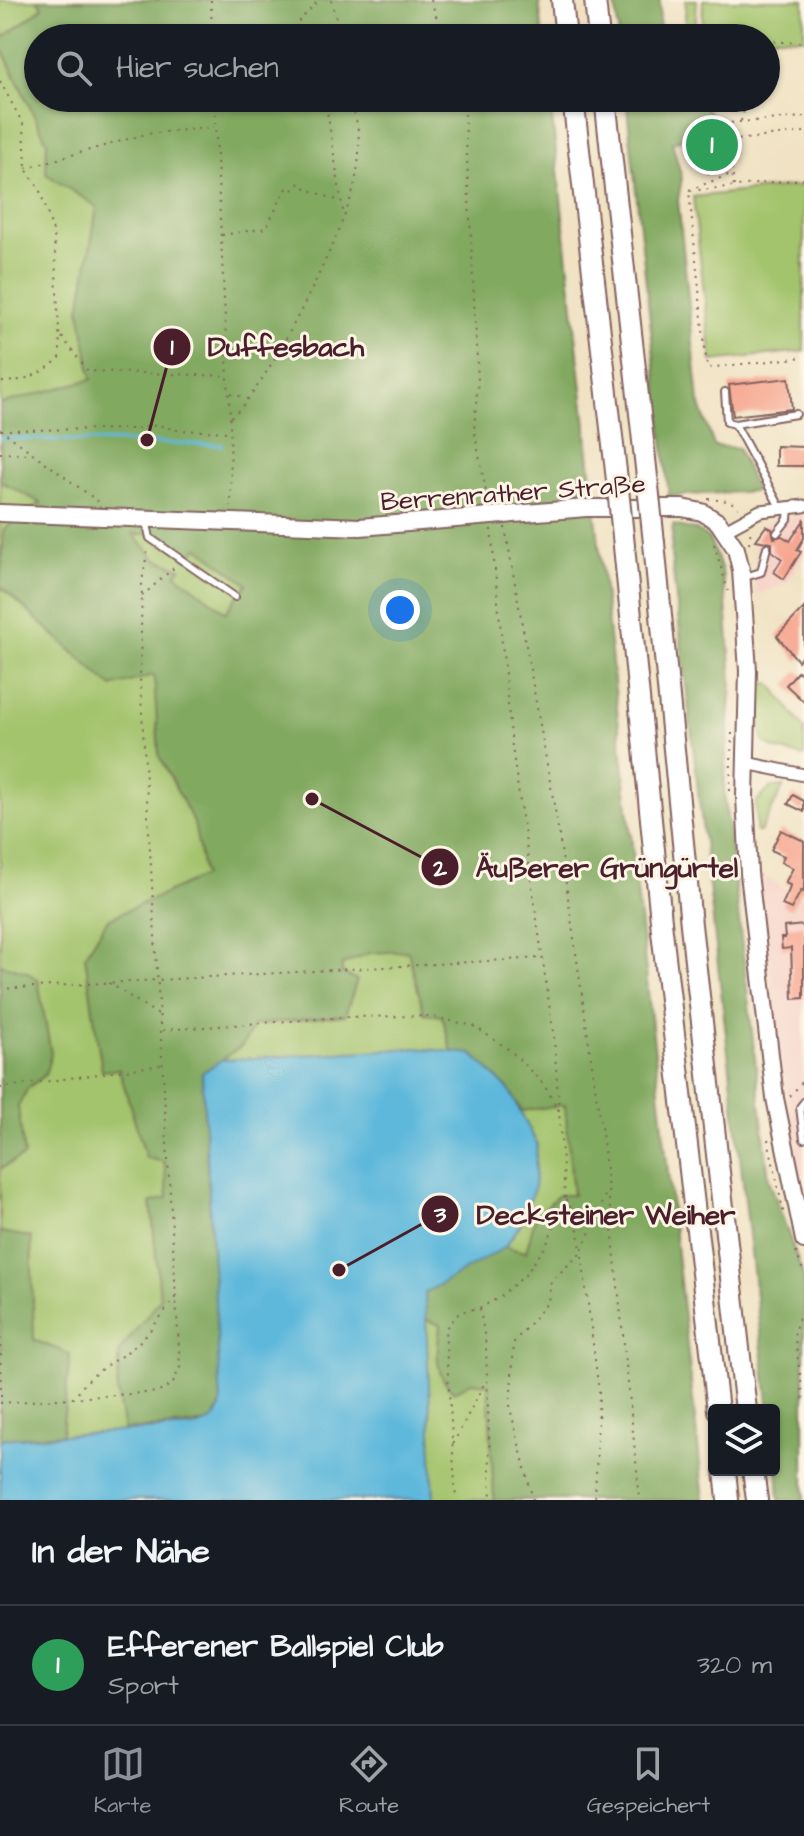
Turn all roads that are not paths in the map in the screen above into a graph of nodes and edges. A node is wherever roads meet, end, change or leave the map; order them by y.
1 (562, 0) edge
2 (595, 0) edge
3 (565, 24) edge
4 (598, 24) edge
5 (575, 112) edge
6 (607, 112) edge
7 (725, 392) dead end
8 (796, 414) dead end
9 (735, 424) junction
10 (785, 506) junction
11 (804, 506) edge
12 (0, 513) edge
13 (146, 520) junction
14 (718, 533) junction
15 (777, 533) dead end
16 (767, 547) dead end
17 (741, 577) junction
18 (235, 597) dead end
19 (746, 763) junction
20 (804, 775) edge
21 (804, 1102) edge
22 (804, 1135) edge
23 (804, 1240) edge
24 (717, 1404) edge
25 (745, 1404) edge
26 (726, 1476) edge
27 (754, 1476) edge
28 (728, 1500) edge
29 (757, 1500) edge

1 - 3 highway
2 - 4 highway
5 - 24 highway, bridge
6 - 25 highway, bridge
7 - 9 lane
8 - 9 lane
9 - 10 lane
10 - 11 street
10 - 14 street
10 - 15 lane
12 - 13 street, Berrenrather Straße
13 - 14 street, Berrenrather Straße
13 - 18 lane
14 - 17 street
16 - 17 lane
17 - 19 street
19 - 20 street
19 - 23 street
21 - 22 lane
26 - 28 highway
27 - 29 highway

